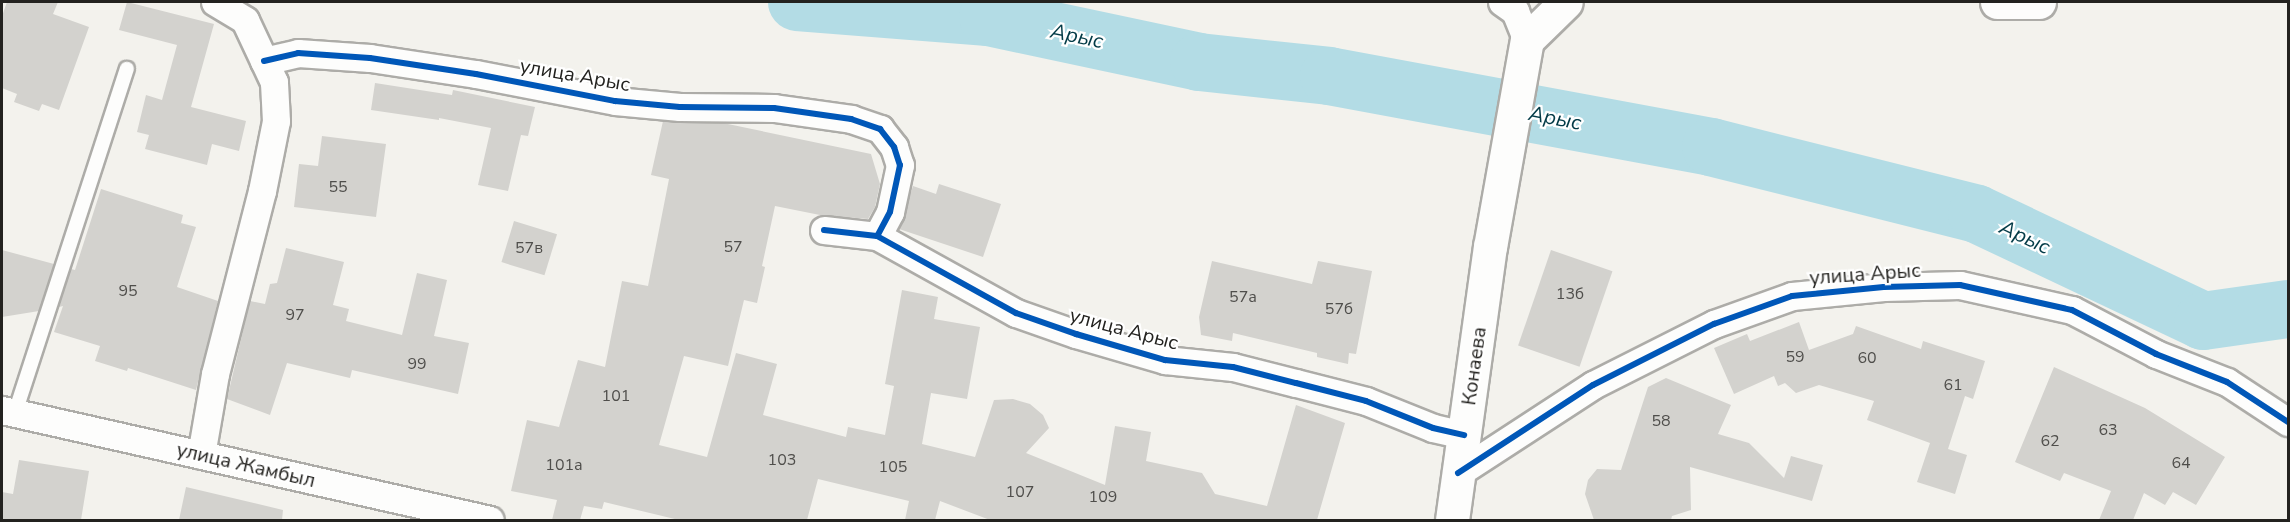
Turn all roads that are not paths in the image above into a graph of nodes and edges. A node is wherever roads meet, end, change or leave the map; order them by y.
1 (215, 2) edge
2 (1502, 2) edge
3 (1566, 2) edge
4 (1997, 2) edge
5 (2039, 2) edge
6 (1527, 40) junction
7 (264, 61) junction
8 (127, 69) dead end
9 (824, 230) dead end
10 (878, 236) junction
11 (8, 411) edge
12 (2289, 422) edge
13 (1464, 435) junction
14 (201, 455) junction
15 (1458, 473) junction
16 (490, 520) edge
17 (1452, 520) edge

1 - 7 street
2 - 6 street
3 - 6 street
4 - 5 street
6 - 13 street, Конаева
7 - 10 street, улица Арыс
7 - 14 street
8 - 11 lane
9 - 10 street, улица Арыс
10 - 13 street, улица Арыс
11 - 14 street, улица Жамбыл
12 - 15 street, улица Арыс
13 - 15 street, Конаева
14 - 16 street, улица Жамбыл
15 - 17 street, Конаева

